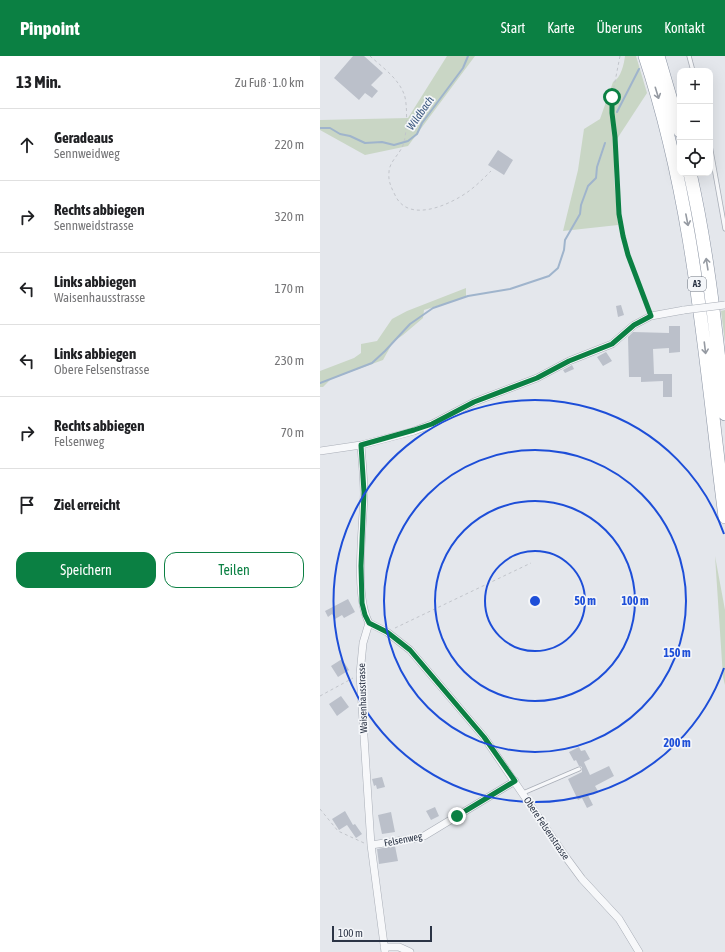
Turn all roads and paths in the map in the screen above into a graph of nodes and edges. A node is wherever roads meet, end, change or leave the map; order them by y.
1 (370, 56) edge
2 (620, 56) edge
3 (645, 56) edge
4 (658, 56) edge
5 (689, 56) edge
6 (692, 68) edge
7 (677, 121) edge
8 (713, 162) edge
9 (492, 171) dead end
10 (691, 176) edge
11 (725, 229) edge
12 (725, 305) edge
13 (651, 316) junction
14 (725, 414) edge
15 (361, 445) junction
16 (320, 451) edge
17 (725, 517) edge
18 (532, 563) dead end
19 (369, 623) junction
20 (387, 632) junction
21 (360, 674) junction
22 (320, 696) edge
23 (579, 769) dead end
24 (515, 781) junction
25 (523, 793) junction
26 (320, 808) edge
27 (372, 845) junction
28 (385, 949) edge
29 (410, 952) edge
30 (639, 952) edge

1 - 9 path
2 - 13 path
3 -> 17 highway, A3
4 - 7 highway
5 - 6 lane
8 - 11 lane
14 -> 10 highway, A3
12 - 13 street, bridge
13 - 15 street
15 - 16 street
15 - 19 street
18 - 20 path
19 - 20 street, Obere Felsenstrasse
19 - 21 street, Waisenhausstrasse
20 - 24 street, Obere Felsenstrasse
21 - 22 path
21 - 27 street, Waisenhausstrasse
23 - 25 lane
24 - 25 street, Obere Felsenstrasse
24 - 27 street, Felsenweg
25 - 30 street, Obere Felsenstrasse
26 - 27 path
27 - 28 street, Waisenhausstrasse
28 - 29 street

